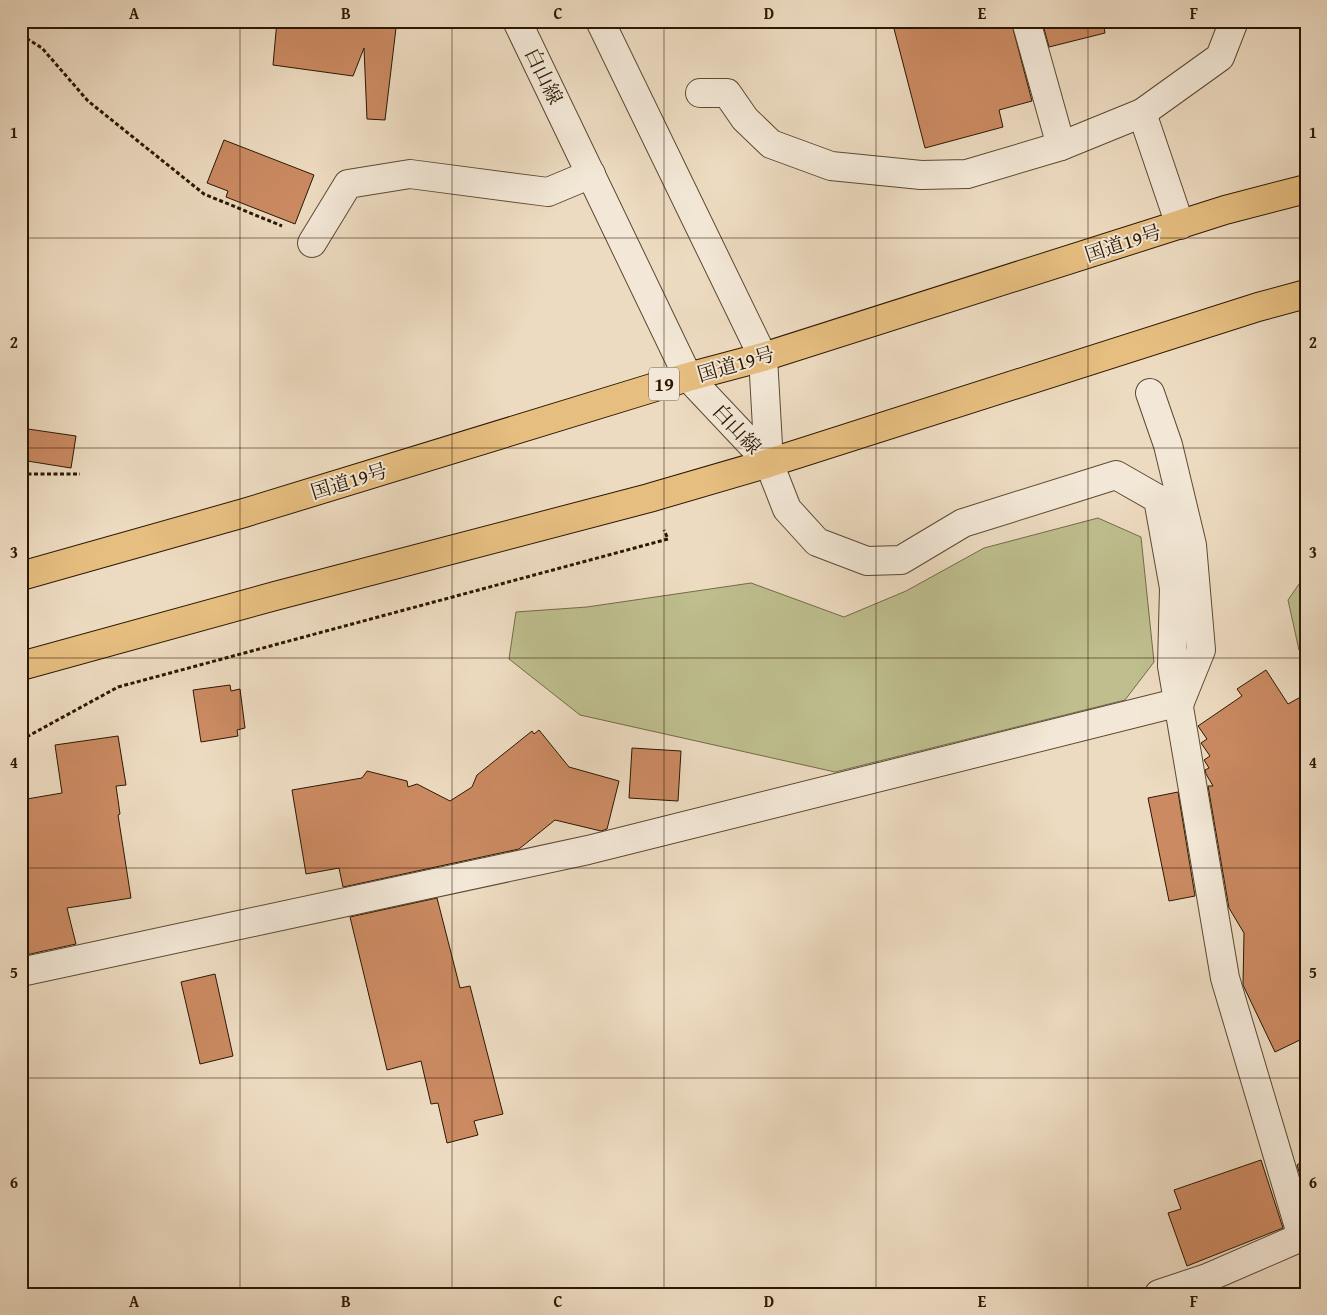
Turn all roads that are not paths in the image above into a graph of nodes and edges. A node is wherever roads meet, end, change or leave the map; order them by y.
1 (517, 21) edge
2 (600, 21) edge
3 (1026, 21) edge
4 (1234, 21) edge
5 (700, 93) dead end
6 (1142, 113) junction
7 (1062, 146) junction
8 (591, 174) junction
9 (1306, 189) edge
10 (1180, 225) junction
11 (313, 241) road end
12 (1306, 294) edge
13 (763, 357) junction
14 (688, 377) junction
15 (1150, 393) dead end
16 (769, 463) junction
17 (21, 576) edge
18 (21, 666) edge
19 (1180, 702) junction
20 (21, 972) edge
21 (1304, 1236) edge
22 (1159, 1294) edge

1 - 8 street, 白山線
2 - 13 street, 白山線
3 - 7 street
4 - 6 street
5 - 7 street
6 - 7 street
6 - 10 street
8 - 11 street
8 - 14 street, 白山線
9 - 10 highway, 国道19号 / 19
10 - 13 highway, 国道19号 / 19
12 - 16 highway
13 - 14 highway, 国道19号 / 19
13 - 16 street, 白山線
14 - 16 street, 白山線
14 - 17 highway, 国道19号 / 19
15 - 19 street
16 - 18 highway
16 - 19 street
19 - 20 street
19 - 21 street
21 - 22 street

